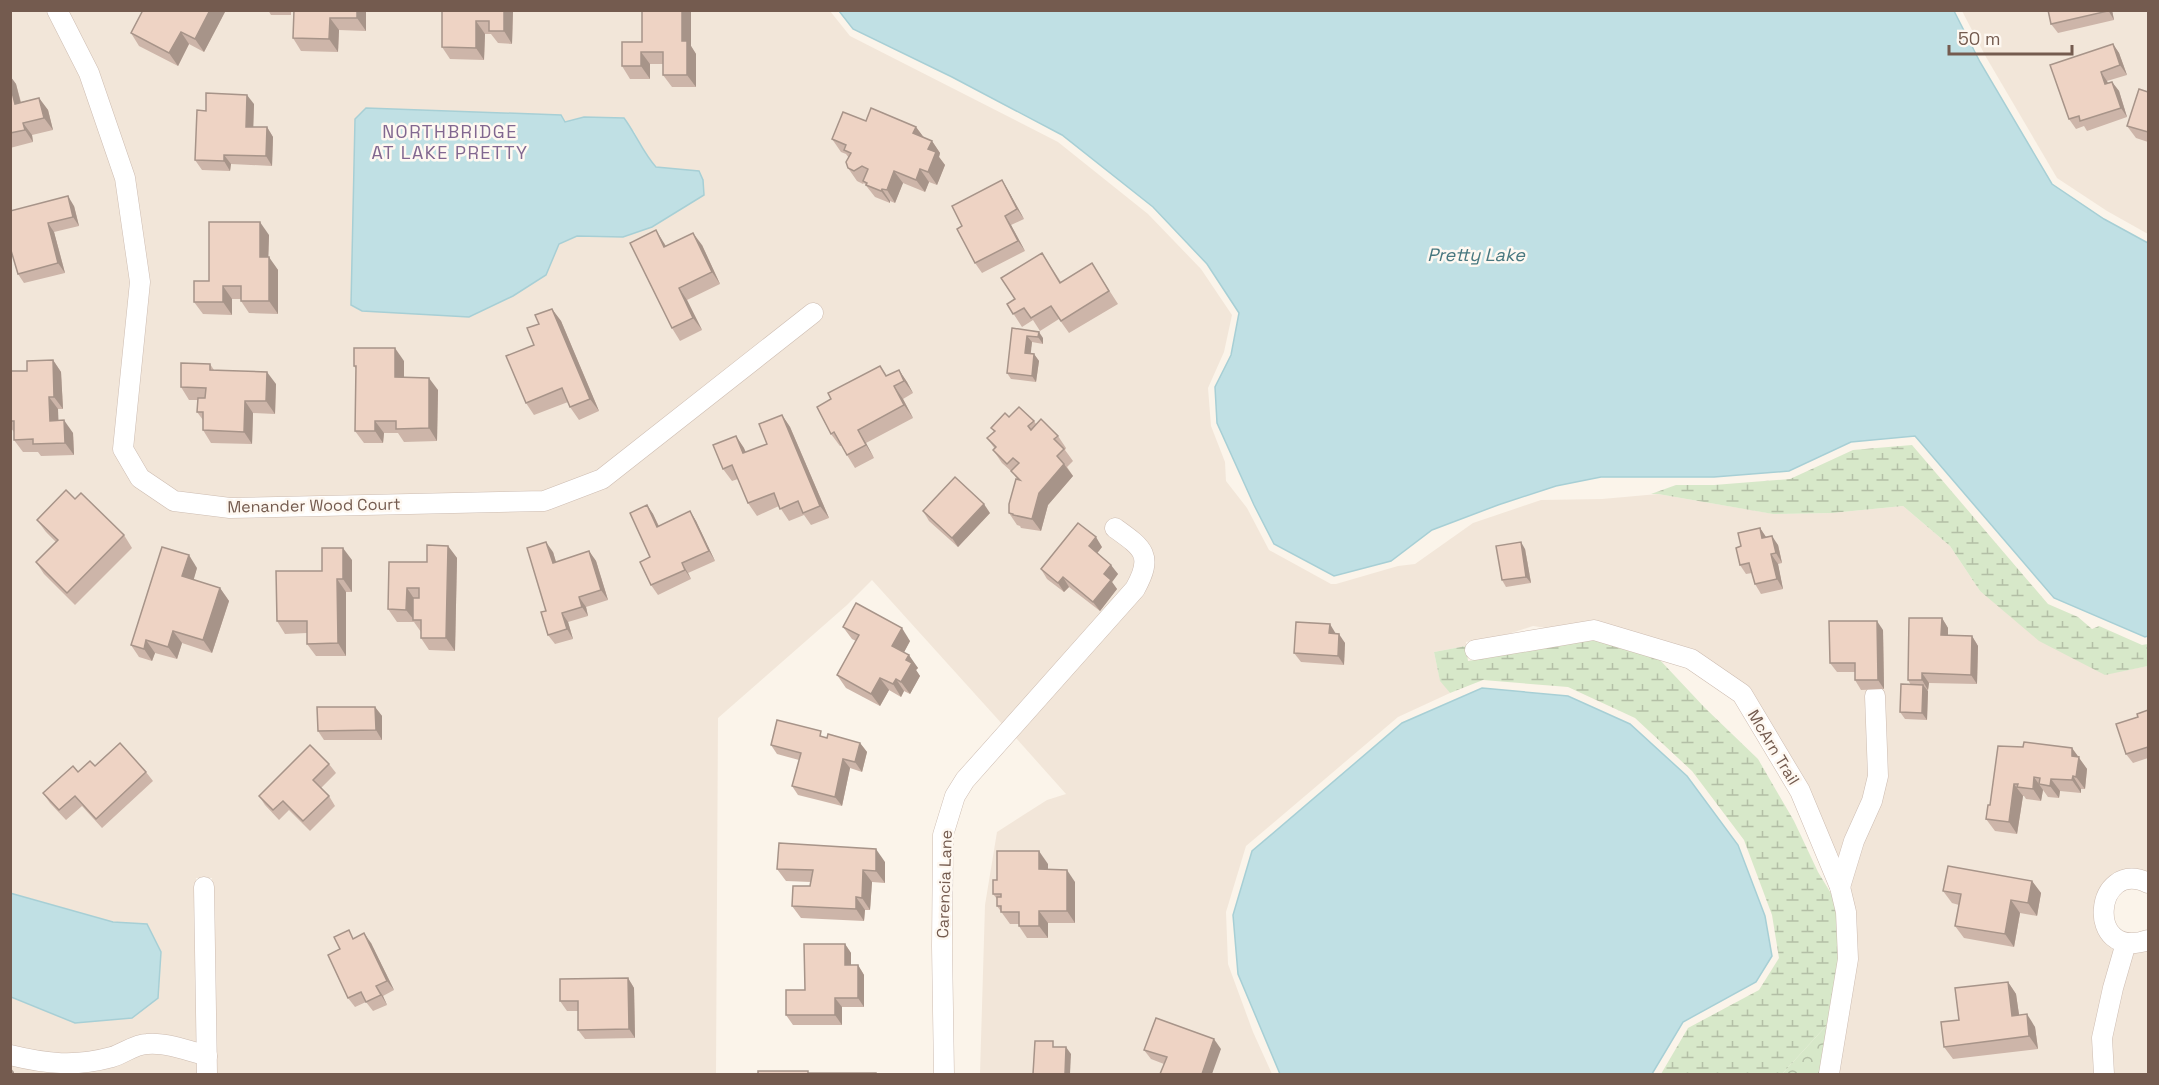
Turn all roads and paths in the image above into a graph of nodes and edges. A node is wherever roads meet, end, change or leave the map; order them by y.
1 (57, 10) edge
2 (813, 313) dead end
3 (1115, 528) dead end
4 (1475, 650) dead end
5 (1875, 696) dead end
6 (2148, 883) edge
7 (1840, 886) junction
8 (204, 887) dead end
9 (2148, 940) edge
10 (2127, 943) junction
11 (10, 1055) edge
12 (207, 1065) edge
13 (944, 1074) edge
14 (1829, 1074) edge
15 (2104, 1074) edge

1 - 2 street, Menander Wood Court
3 - 13 street, Carencia Lane
4 - 7 street, McArn Trail
5 - 7 street
6 - 10 street
7 - 14 street, McArn Trail
8 - 12 street
9 - 10 street
10 - 15 street
11 - 12 street

